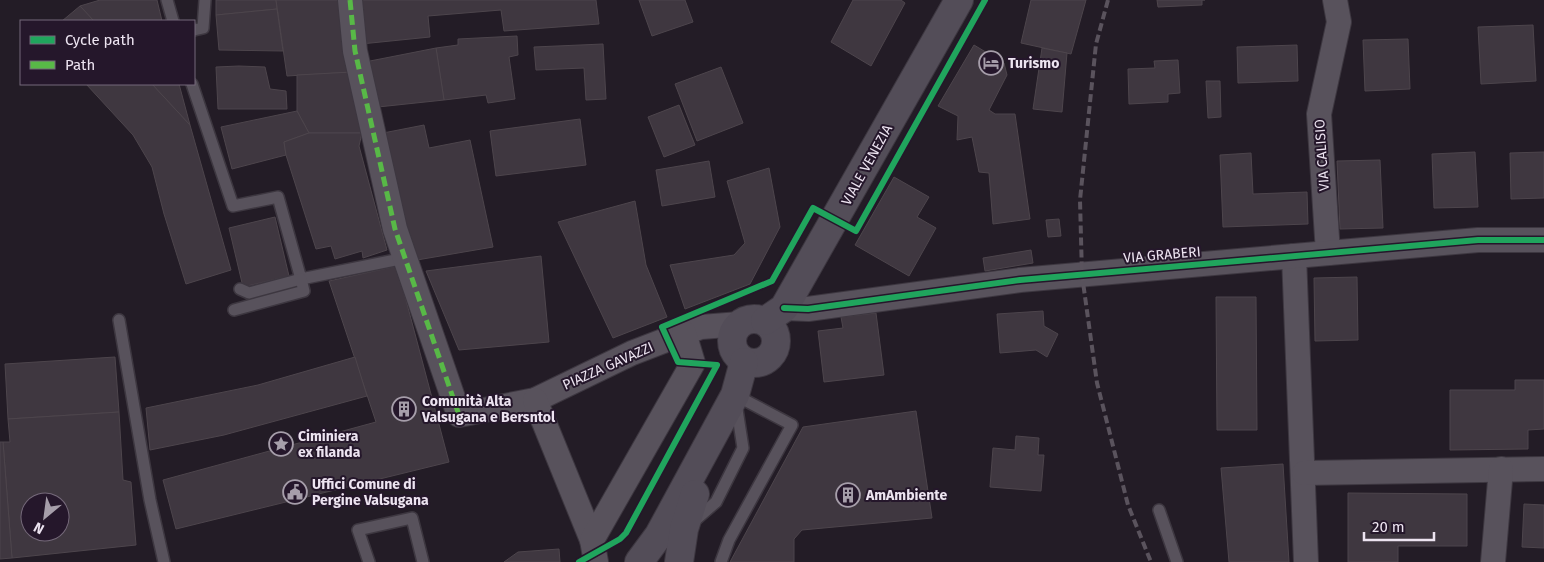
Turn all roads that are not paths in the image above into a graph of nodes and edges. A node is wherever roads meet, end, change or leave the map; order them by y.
1 (167, 0) edge
2 (204, 0) edge
3 (350, 0) edge
4 (959, 0) edge
5 (1335, 0) edge
6 (172, 20) edge
7 (195, 30) edge
8 (192, 85) edge
9 (1544, 240) edge
10 (1328, 253) junction
11 (1294, 256) junction
12 (405, 258) junction
13 (301, 279) junction
14 (240, 289) dead end
15 (234, 310) dead end
16 (763, 318) junction
17 (120, 320) dead end
18 (684, 333) junction
19 (744, 362) junction
20 (734, 396) junction
21 (535, 400) junction
22 (716, 431) junction
23 (1501, 469) junction
24 (1544, 469) edge
25 (1304, 473) junction
26 (1159, 510) dead end
27 (684, 529) junction
28 (594, 551) edge
29 (164, 562) edge
30 (369, 562) edge
31 (424, 562) edge
32 (639, 562) edge
33 (679, 562) edge
34 (720, 562) edge
35 (1177, 562) edge
36 (1306, 562) edge
37 (1493, 562) edge

1 - 6 lane
2 - 7 lane
3 - 12 street
4 - 16 main road, VIALE VENEZIA
5 - 10 street, VIA CALISIO
8 - 13 lane
9 - 10 street, VIA GRABERI
10 - 11 street, VIA GRABERI
11 - 16 street, VIA GRABERI
11 - 25 street
12 - 13 lane
12 - 21 street, PIAZZA GAVAZZI
13 - 14 lane
13 - 15 lane
16 - 18 street, PIAZZA GAVAZZI
16 - 19 main road, VIALE VENEZIA
16 - 19 main road
17 - 29 lane
18 - 21 street, PIAZZA GAVAZZI
18 - 28 street
19 - 20 main road
20 - 22 main road
20 - 27 lane
20 - 34 lane
21 - 28 street
22 - 27 main road
22 - 32 main road
23 - 24 street
23 - 25 street
23 - 37 street
25 - 36 street
26 - 35 lane
27 - 33 main road
30 - 31 lane

